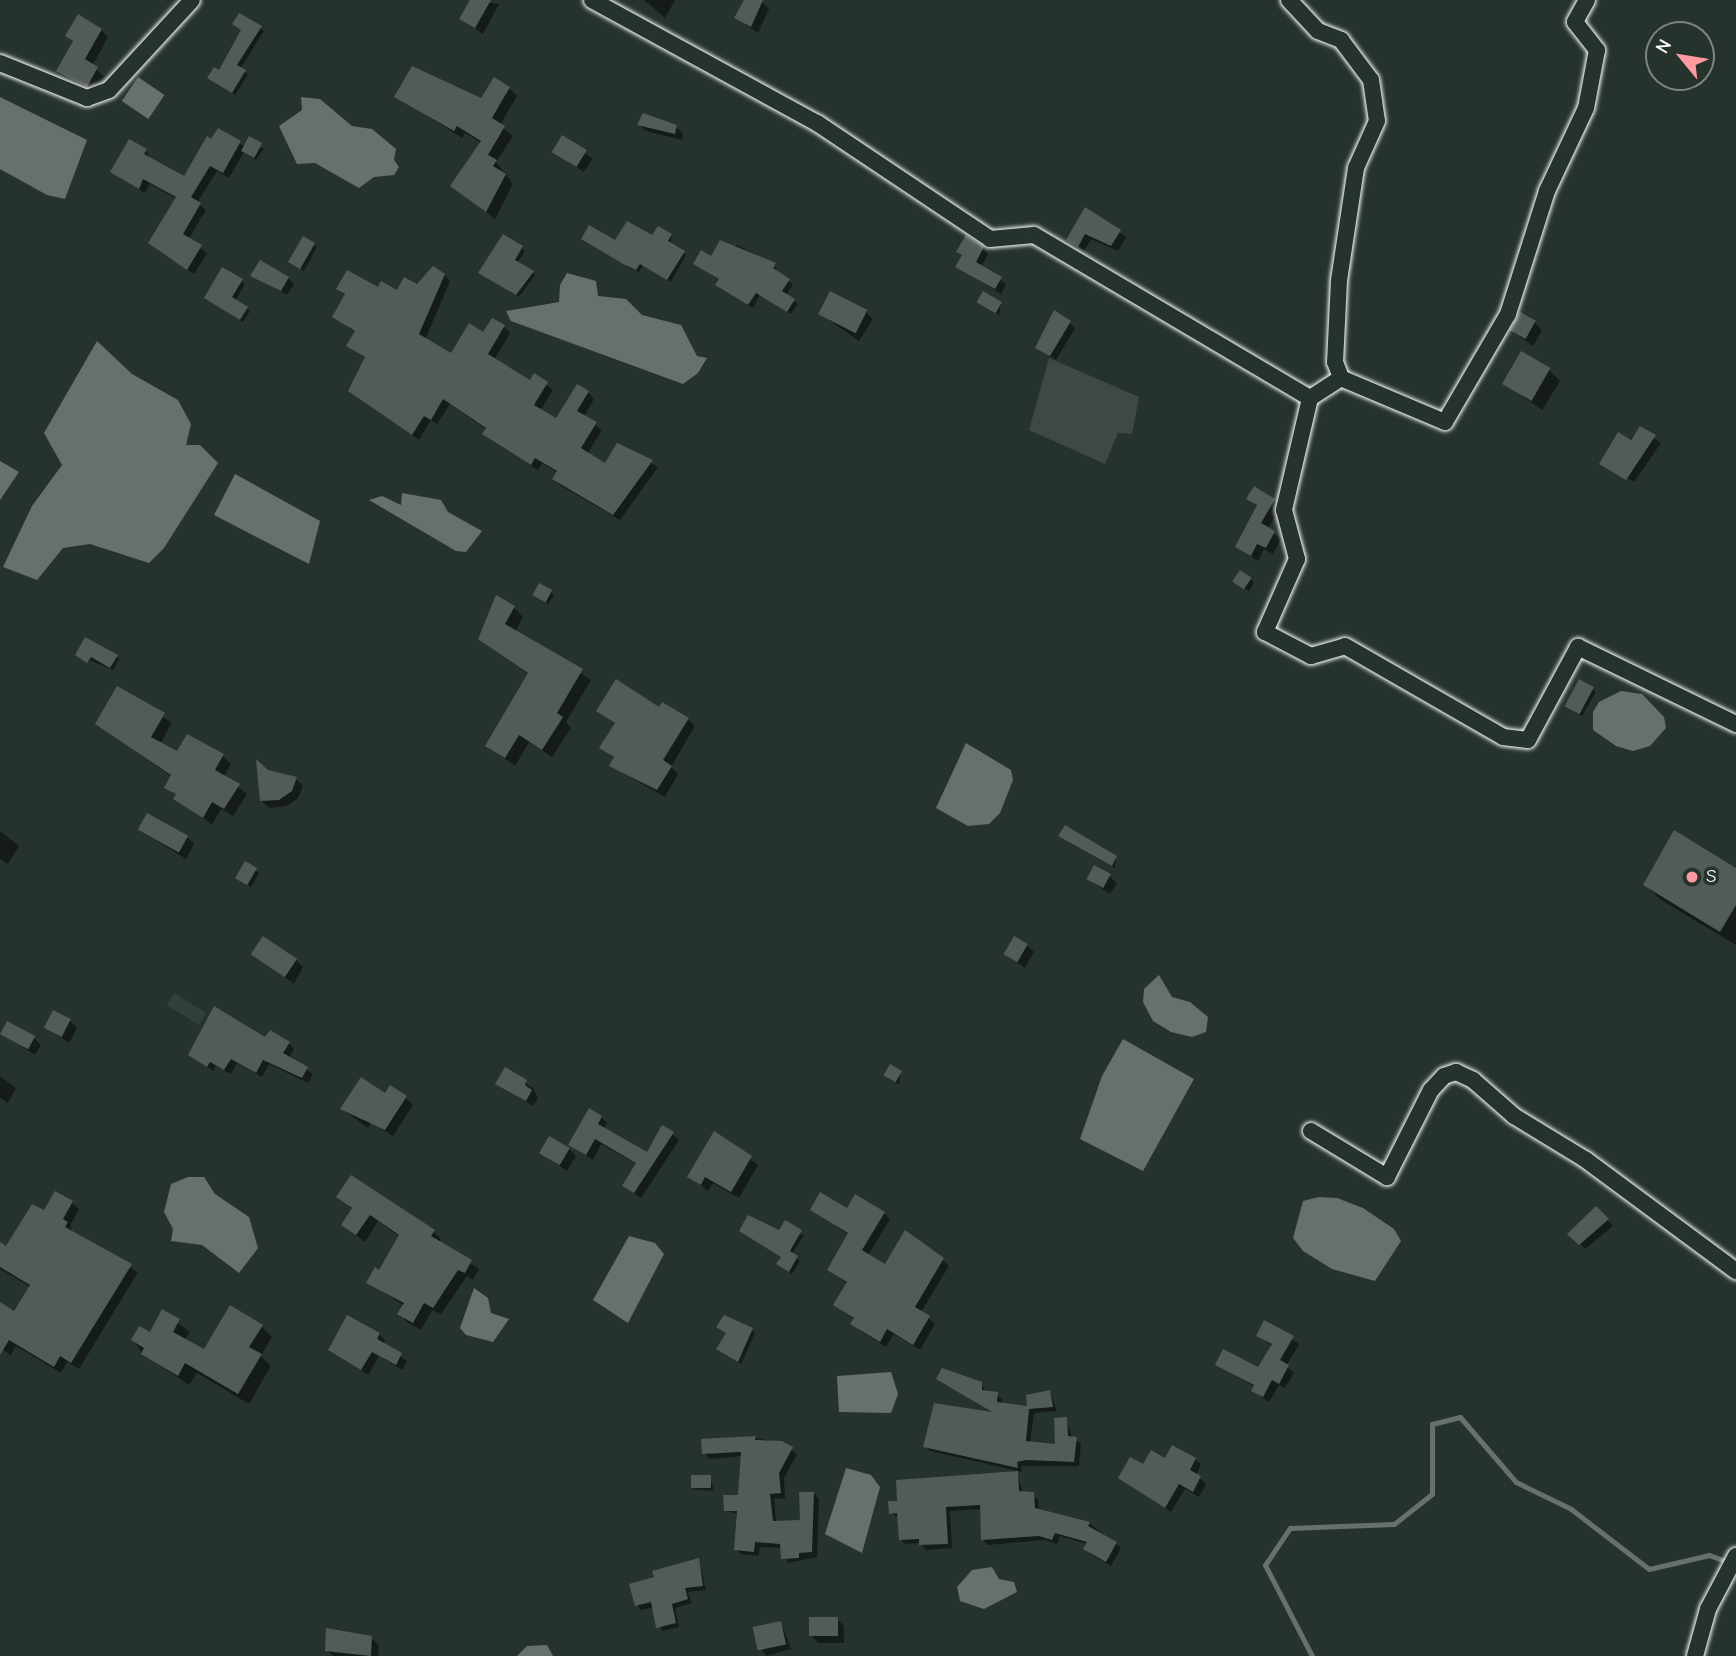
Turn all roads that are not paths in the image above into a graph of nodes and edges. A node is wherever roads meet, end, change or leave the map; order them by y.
1 (192, 0) edge
2 (592, 0) edge
3 (1289, 0) edge
4 (1587, 0) edge
5 (0, 63) edge
6 (1341, 378) junction
7 (1310, 398) junction
8 (1736, 724) edge
9 (1311, 1131) dead end
10 (1736, 1271) edge
11 (1736, 1556) edge
12 (1695, 1656) edge

1 - 5 street
2 - 7 street
3 - 6 street
4 - 6 street
6 - 7 street
7 - 8 street
9 - 10 street
11 - 12 street

